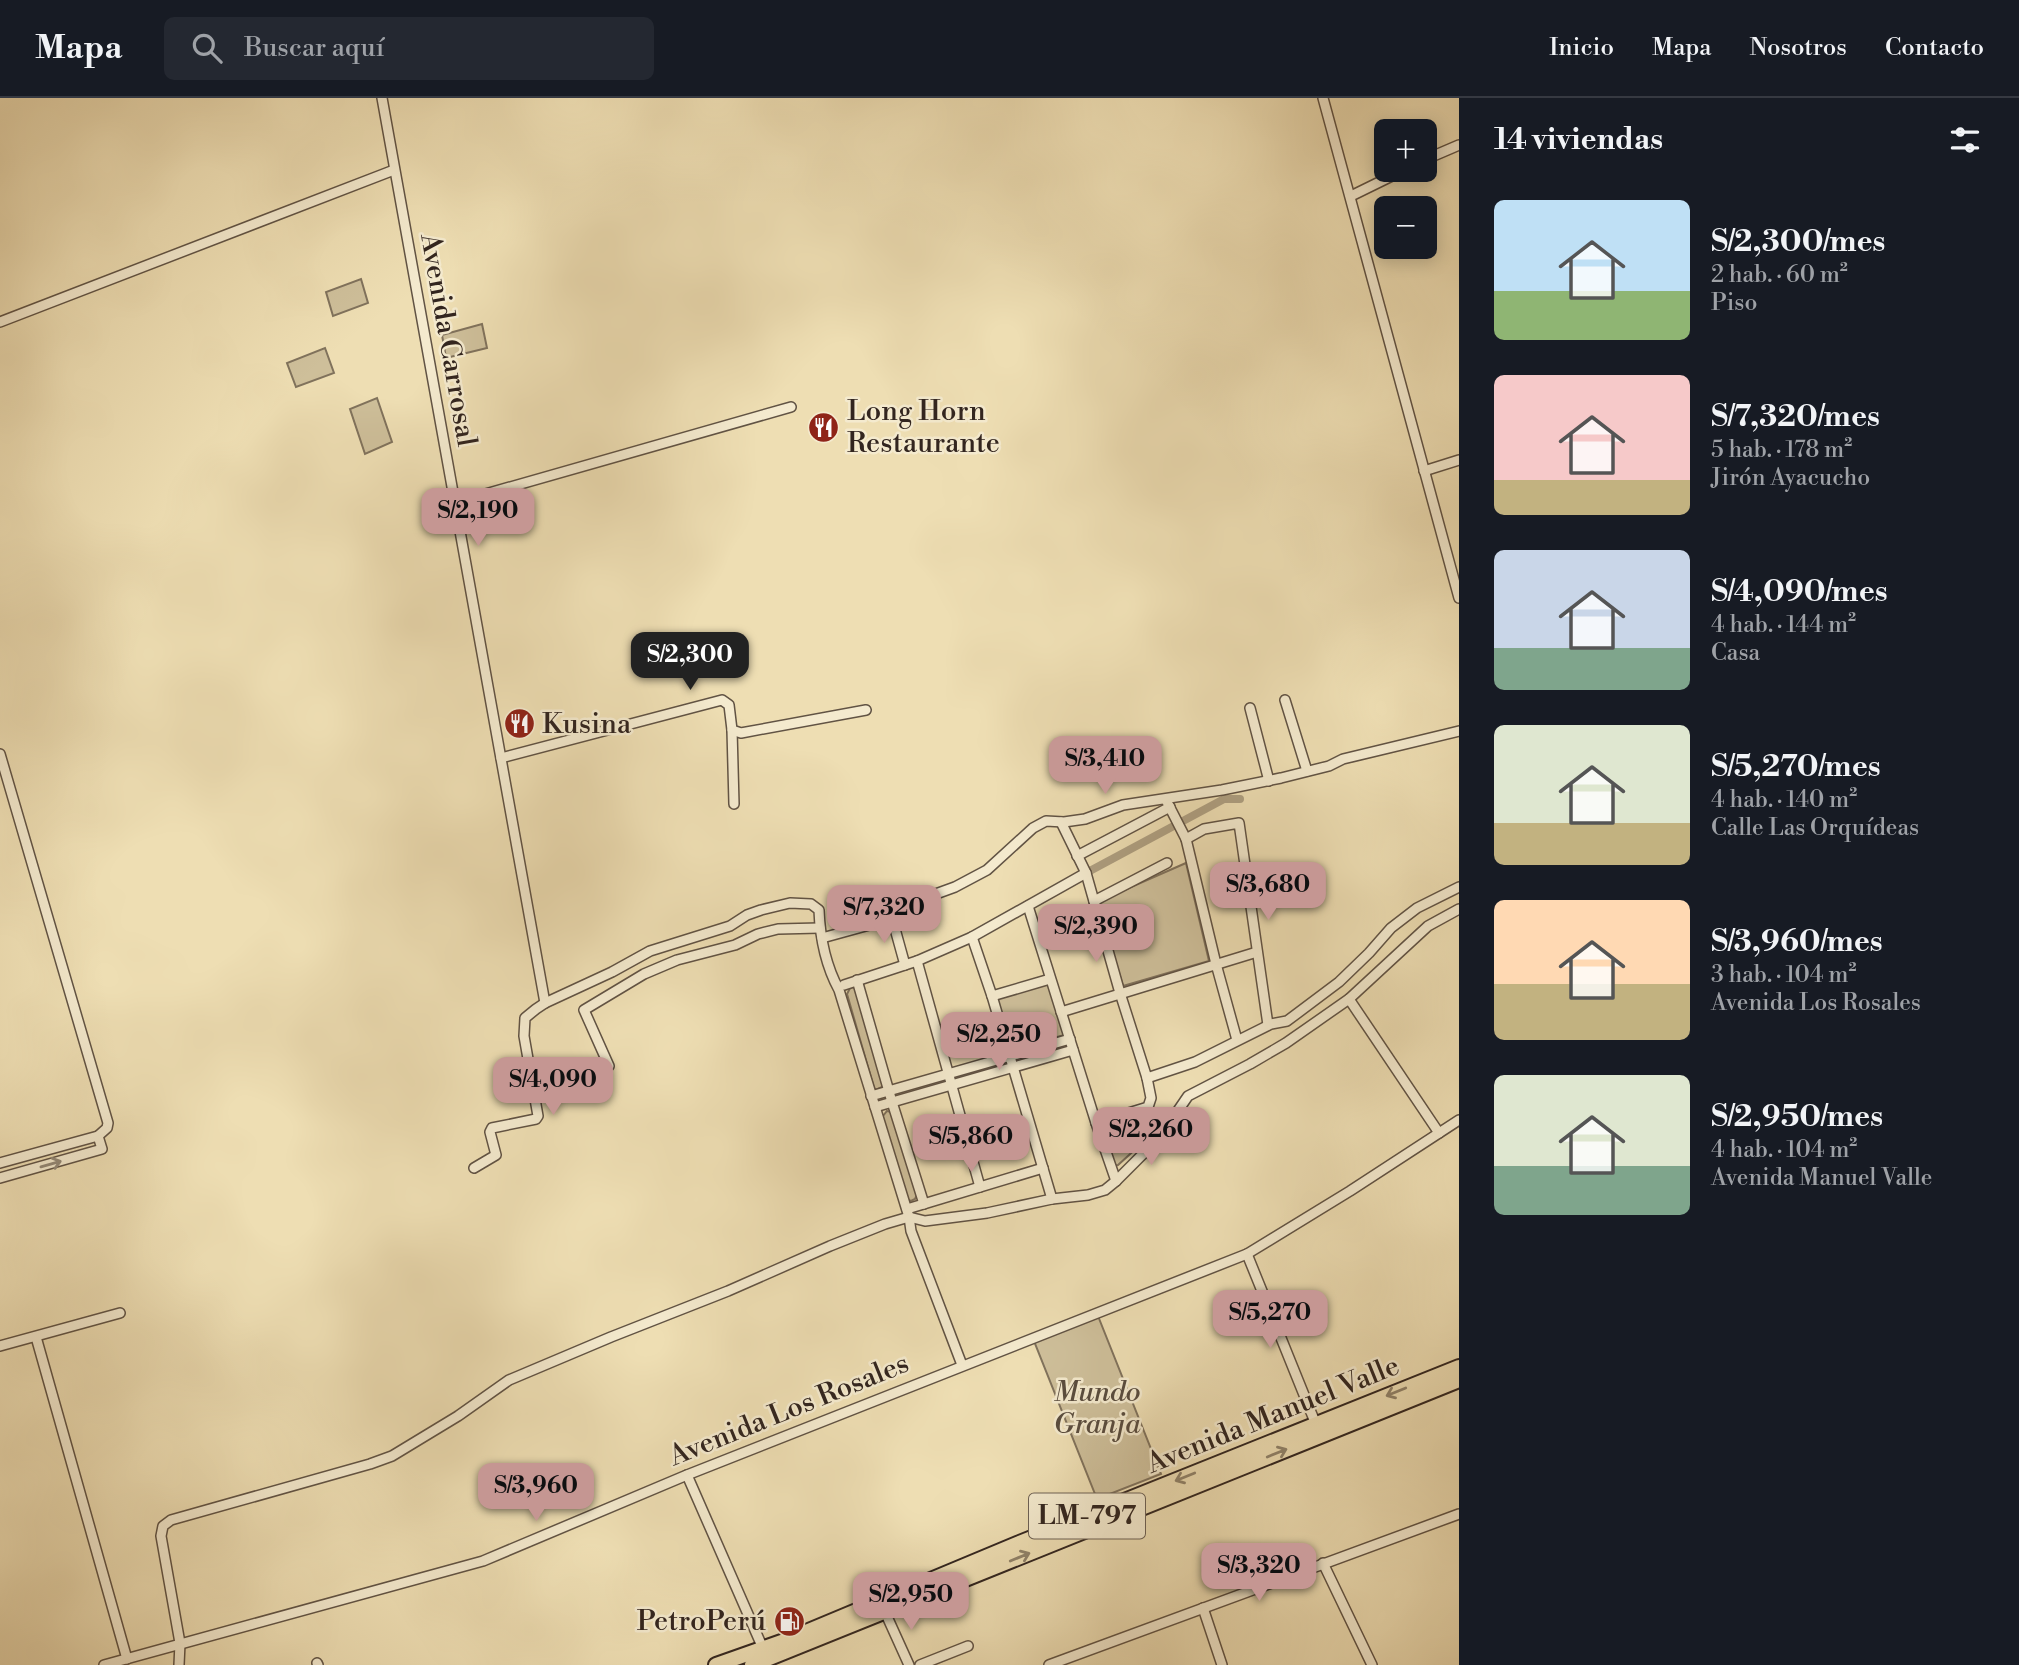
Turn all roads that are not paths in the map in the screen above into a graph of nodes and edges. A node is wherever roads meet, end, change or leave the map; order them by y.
1 (382, 98) edge
2 (1323, 98) edge
3 (1459, 145) edge
4 (1437, 154) edge
5 (394, 170) junction
6 (1380, 182) edge
7 (1351, 196) junction
8 (0, 323) edge
9 (791, 407) dead end
10 (1459, 460) edge
11 (1424, 471) junction
12 (454, 503) junction
13 (1457, 582) edge
14 (1459, 598) edge
15 (1285, 700) dead end
16 (1250, 708) dead end
17 (866, 710) dead end
18 (732, 730) junction
19 (1459, 731) edge
20 (0, 754) edge
21 (501, 758) junction
22 (1307, 771) junction
23 (1269, 781) junction
24 (1168, 803) junction
25 (734, 804) dead end
26 (1061, 822) junction
27 (1186, 839) junction
28 (1077, 856) junction
29 (1167, 863) dead end
30 (1086, 873) junction
31 (1459, 887) edge
32 (1094, 901) junction
33 (1028, 906) junction
34 (1459, 909) edge
35 (892, 918) junction
36 (821, 933) junction
37 (972, 937) junction
38 (1257, 952) junction
39 (917, 961) junction
40 (1216, 964) junction
41 (905, 965) junction
42 (1051, 979) junction
43 (857, 980) junction
44 (844, 985) dead end
45 (1120, 993) junction
46 (992, 996) junction
47 (1349, 999) junction
48 (545, 1003) junction
49 (1061, 1012) junction
50 (1268, 1025) junction
51 (1070, 1039) junction
52 (1237, 1040) junction
53 (1073, 1050) junction
54 (1010, 1056) junction
55 (609, 1066) dead end
56 (1013, 1067) junction
57 (948, 1074) junction
58 (1147, 1078) junction
59 (952, 1085) junction
60 (889, 1091) junction
61 (871, 1096) junction
62 (892, 1102) junction
63 (875, 1107) junction
64 (1459, 1121) edge
65 (1096, 1123) junction
66 (1439, 1133) junction
67 (98, 1136) junction
68 (0, 1163) edge
69 (474, 1168) dead end
70 (1043, 1168) junction
71 (0, 1178) edge
72 (1116, 1181) junction
73 (980, 1187) junction
74 (1052, 1199) junction
75 (924, 1204) junction
76 (908, 1213) junction
77 (1247, 1254) junction
78 (120, 1313) dead end
79 (36, 1337) junction
80 (0, 1346) edge
81 (962, 1365) junction
82 (1459, 1367) edge
83 (1459, 1380) edge
84 (1318, 1430) junction
85 (687, 1475) junction
86 (1459, 1514) edge
87 (1323, 1563) junction
88 (1203, 1608) junction
89 (885, 1612) junction
90 (180, 1643) junction
91 (968, 1646) dead end
92 (766, 1654) junction
93 (127, 1659) junction
94 (104, 1665) edge
95 (179, 1665) edge
96 (716, 1665) edge
97 (752, 1665) edge
98 (909, 1665) edge
99 (920, 1665) edge
100 (1049, 1665) edge
101 (1222, 1665) edge
102 (1372, 1665) edge

1 - 5 street, Avenida Carrosal
2 - 7 street
3 - 4 street
5 - 8 street
5 - 12 street, Avenida Carrosal
6 - 7 street
7 - 11 street
9 - 12 street
10 - 11 street
11 - 13 street
12 - 21 street, Avenida Carrosal
13 - 14 street
15 - 22 street
16 - 23 street
17 - 18 street
18 - 21 street
18 - 25 street
19 - 22 street
20 - 67 street
21 - 48 street, Avenida Carrosal
22 - 23 street
23 - 24 street
24 - 26 street
24 - 27 street
24 - 28 street
26 - 28 street
26 - 35 street
27 - 38 street
27 - 40 street
28 - 30 street
29 - 32 street
30 - 32 street
30 - 33 street
31 - 50 street
32 - 45 street
33 - 37 street
33 - 42 street
34 - 47 street
35 - 36 street
35 - 41 street
36 - 48 street
36 - 55 street
36 - 61 street
37 - 39 street
37 - 46 street
38 - 40 street
38 - 50 street
39 - 41 street
39 - 57 street
40 - 45 street
40 - 52 street
41 - 43 street
42 - 46 street
42 - 49 street
43 - 44 street
43 - 60 street
45 - 49 street
45 - 58 street
46 - 54 street
47 - 66 street
47 - 72 street
48 - 69 street
49 - 51 street
50 - 52 street
51 - 53 street
51 - 54 street
52 - 58 street
53 - 56 street
53 - 65 street
54 - 56 street
54 - 57 street
56 - 59 street
56 - 70 street
57 - 59 street
57 - 60 street
58 - 65 street
59 - 62 street
59 - 73 street
60 - 61 street
60 - 62 street
61 - 63 street
62 - 63 street
62 - 75 street
63 - 76 street
64 - 66 street, Avenida Los Rosales
65 - 72 street
66 - 77 street, Avenida Los Rosales
67 - 68 street
71 -> 67 street
70 - 73 street
70 - 74 street
72 - 74 street
73 - 75 street
74 - 76 street
75 - 76 street
76 - 81 street
76 - 90 street
77 - 81 street, Avenida Los Rosales
77 - 84 street
78 - 79 street
79 - 80 street
79 - 93 street
81 - 85 street, Avenida Los Rosales
82 -> 84 main road, Avenida Manuel Valle / LM-797
83 - 84 main road, Avenida Manuel Valle / LM-797
89 -> 84 main road, Avenida Manuel Valle / LM-797
84 -> 92 main road, Avenida Manuel Valle / LM-797
85 - 90 street, Avenida Los Rosales
85 - 92 street
86 - 87 street
87 - 88 street
87 - 102 street
88 - 100 street
88 - 101 street
89 - 92 main road, Avenida Manuel Valle / LM-797
89 - 98 street
90 - 93 street, Avenida Los Rosales
90 - 95 street
91 - 99 street
92 - 96 main road, Avenida Manuel Valle / LM-797
92 - 97 main road, Avenida Manuel Valle / LM-797
93 - 94 street, Avenida Los Rosales

